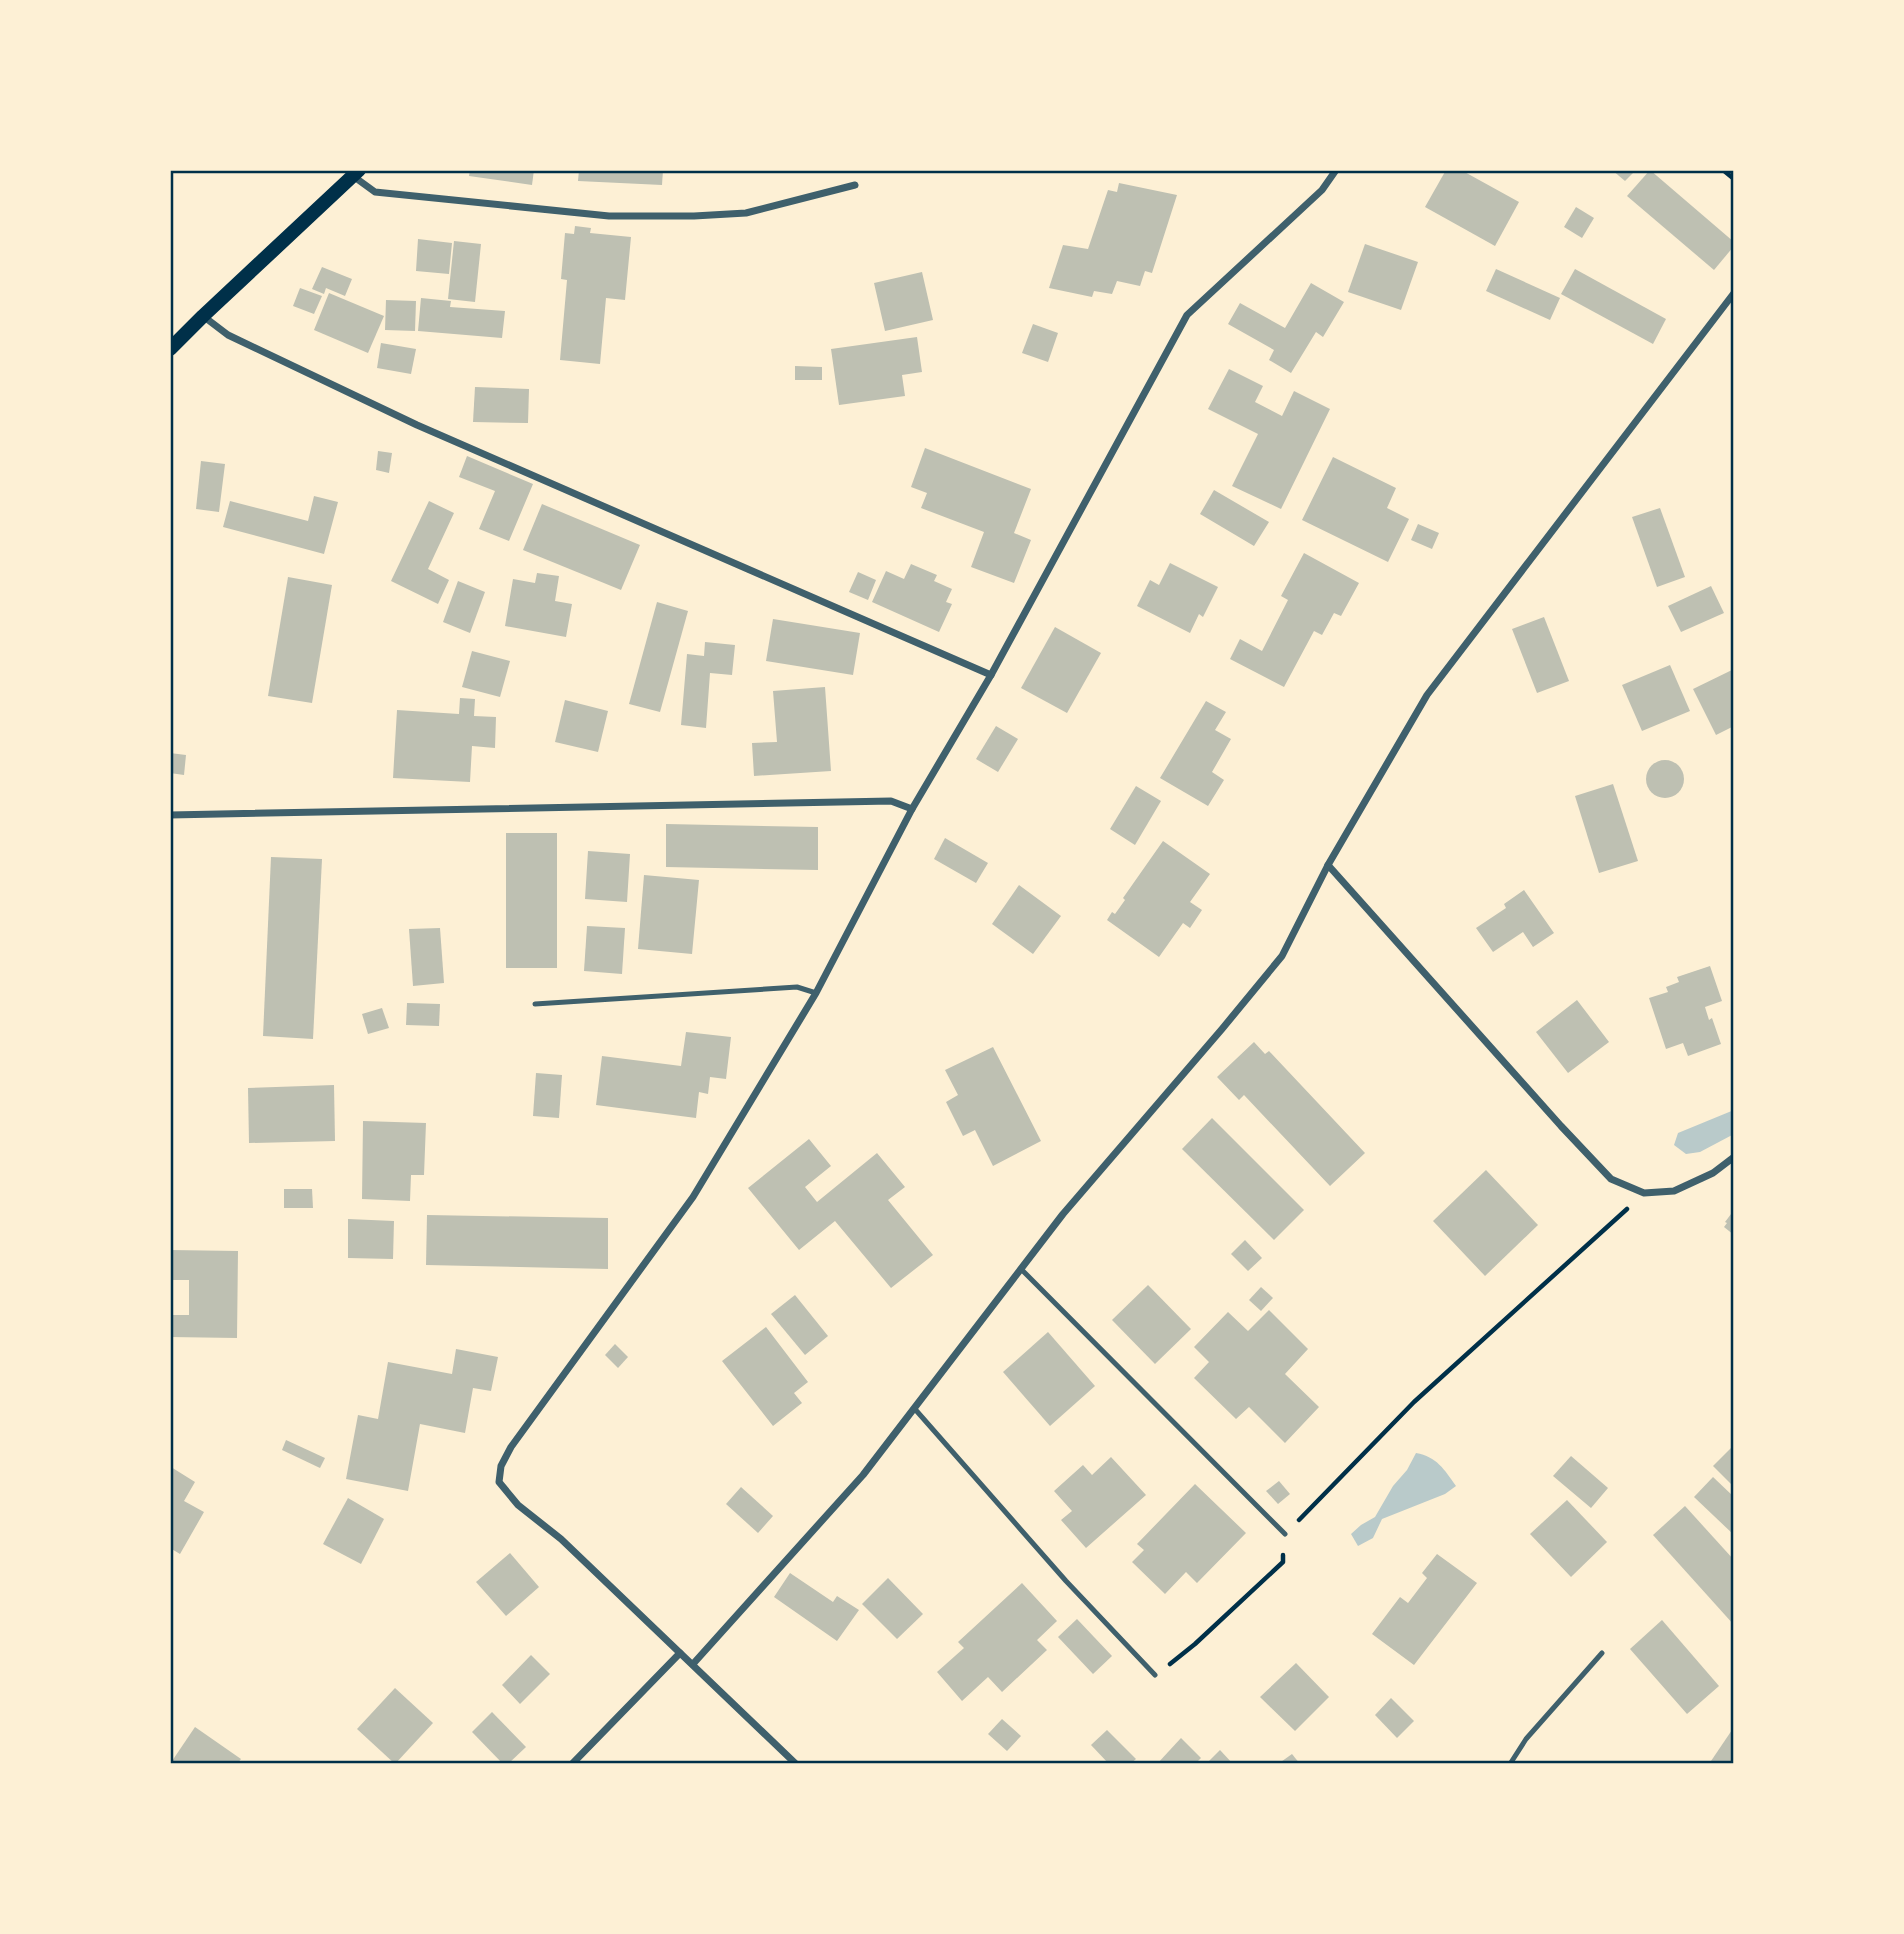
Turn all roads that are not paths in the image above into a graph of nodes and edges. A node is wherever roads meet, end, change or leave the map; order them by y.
1 (1336, 170) edge
2 (356, 173) edge
3 (855, 185) dead end
4 (1734, 293) edge
5 (203, 316) junction
6 (170, 349) edge
7 (991, 675) junction
8 (912, 810) junction
9 (170, 815) edge
10 (1328, 865) junction
11 (816, 993) junction
12 (535, 1004) dead end
13 (1734, 1157) edge
14 (1021, 1269) junction
15 (914, 1408) junction
16 (1285, 1534) road end
17 (680, 1653) junction
18 (1602, 1653) dead end
19 (693, 1664) junction
20 (1156, 1675) road end
21 (572, 1764) edge
22 (796, 1764) edge
23 (1510, 1764) edge

1 - 7 street
2 - 3 street
2 - 5 main road
4 - 10 street
5 - 6 main road
5 - 7 street
7 - 8 street
8 - 9 street
8 - 11 street
10 - 13 street
10 - 14 street
11 - 12 lane
11 - 17 street
14 - 15 street
14 - 16 lane
15 - 19 street
15 - 20 lane
17 - 19 street
17 - 21 street
18 - 23 lane
19 - 22 street

